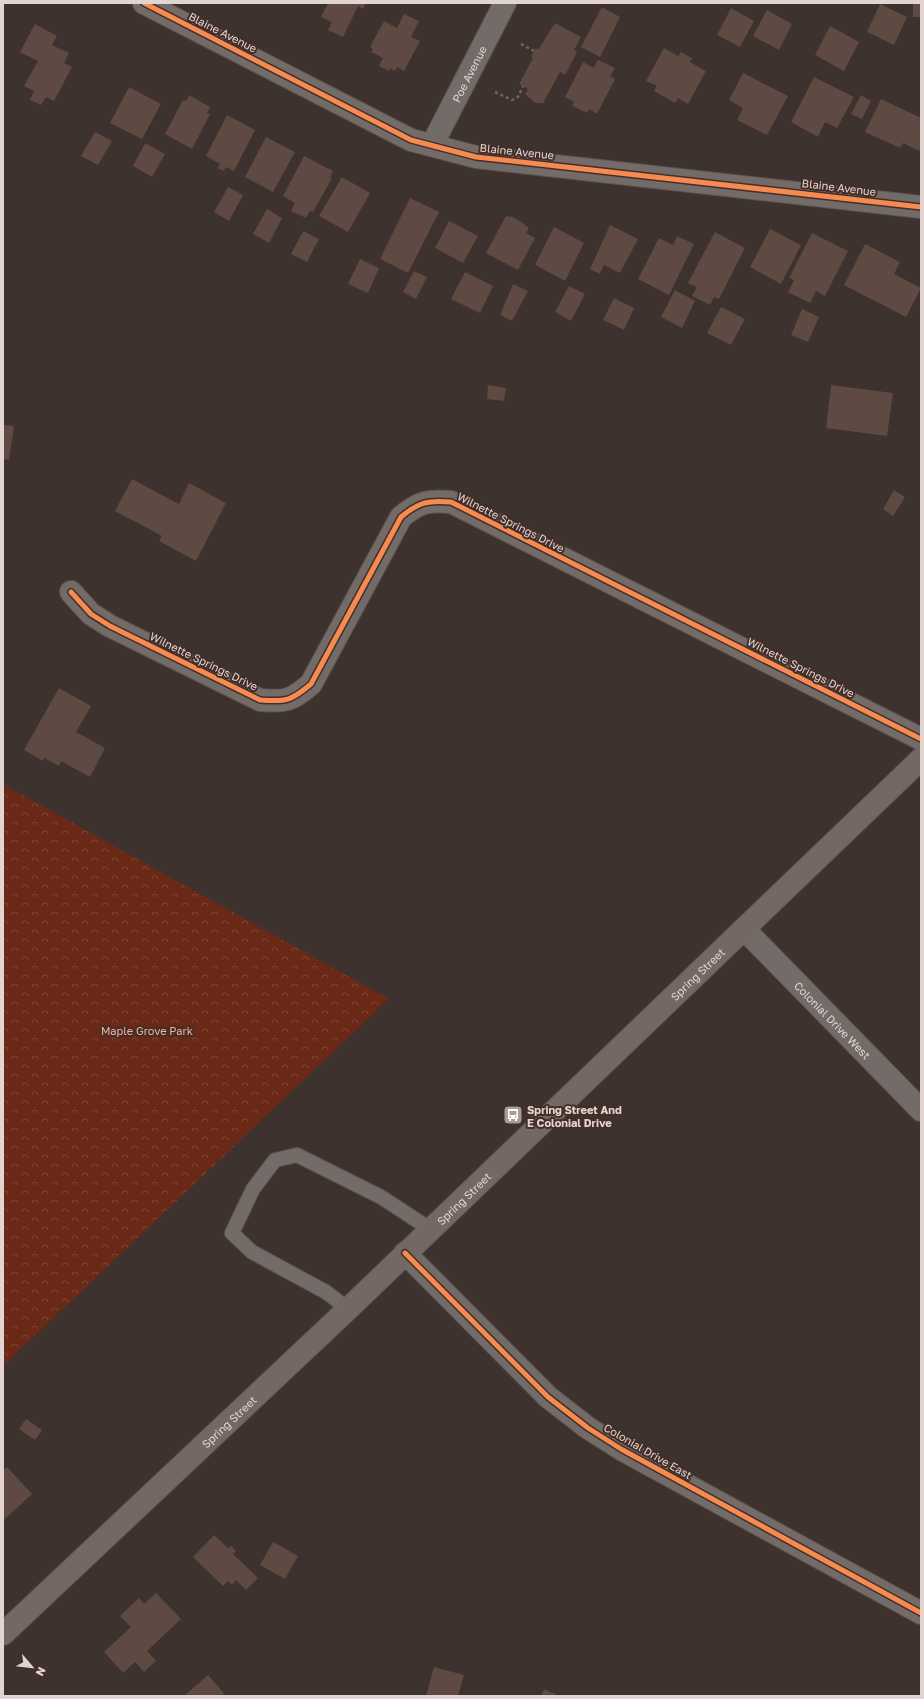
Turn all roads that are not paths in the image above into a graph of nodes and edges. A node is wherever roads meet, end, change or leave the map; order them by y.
1 (144, 3) edge
2 (506, 3) edge
3 (432, 145) junction
4 (921, 206) edge
5 (71, 592) dead end
6 (921, 739) edge
7 (921, 759) edge
8 (744, 929) junction
9 (921, 1110) edge
10 (430, 1229) junction
11 (405, 1253) junction
12 (348, 1309) junction
13 (921, 1613) edge
14 (3, 1634) edge

1 - 3 street, Blaine Avenue
2 - 3 street, Poe Avenue
3 - 4 street, Blaine Avenue
5 - 6 street, Wilnette Springs Drive
7 - 8 main road, Spring Street
8 - 9 street, Colonial Drive West
8 - 10 main road, Spring Street
10 - 11 main road, Spring Street
10 - 12 lane
11 - 12 main road, Spring Street
11 - 13 street, Colonial Drive East
12 - 14 main road, Spring Street

